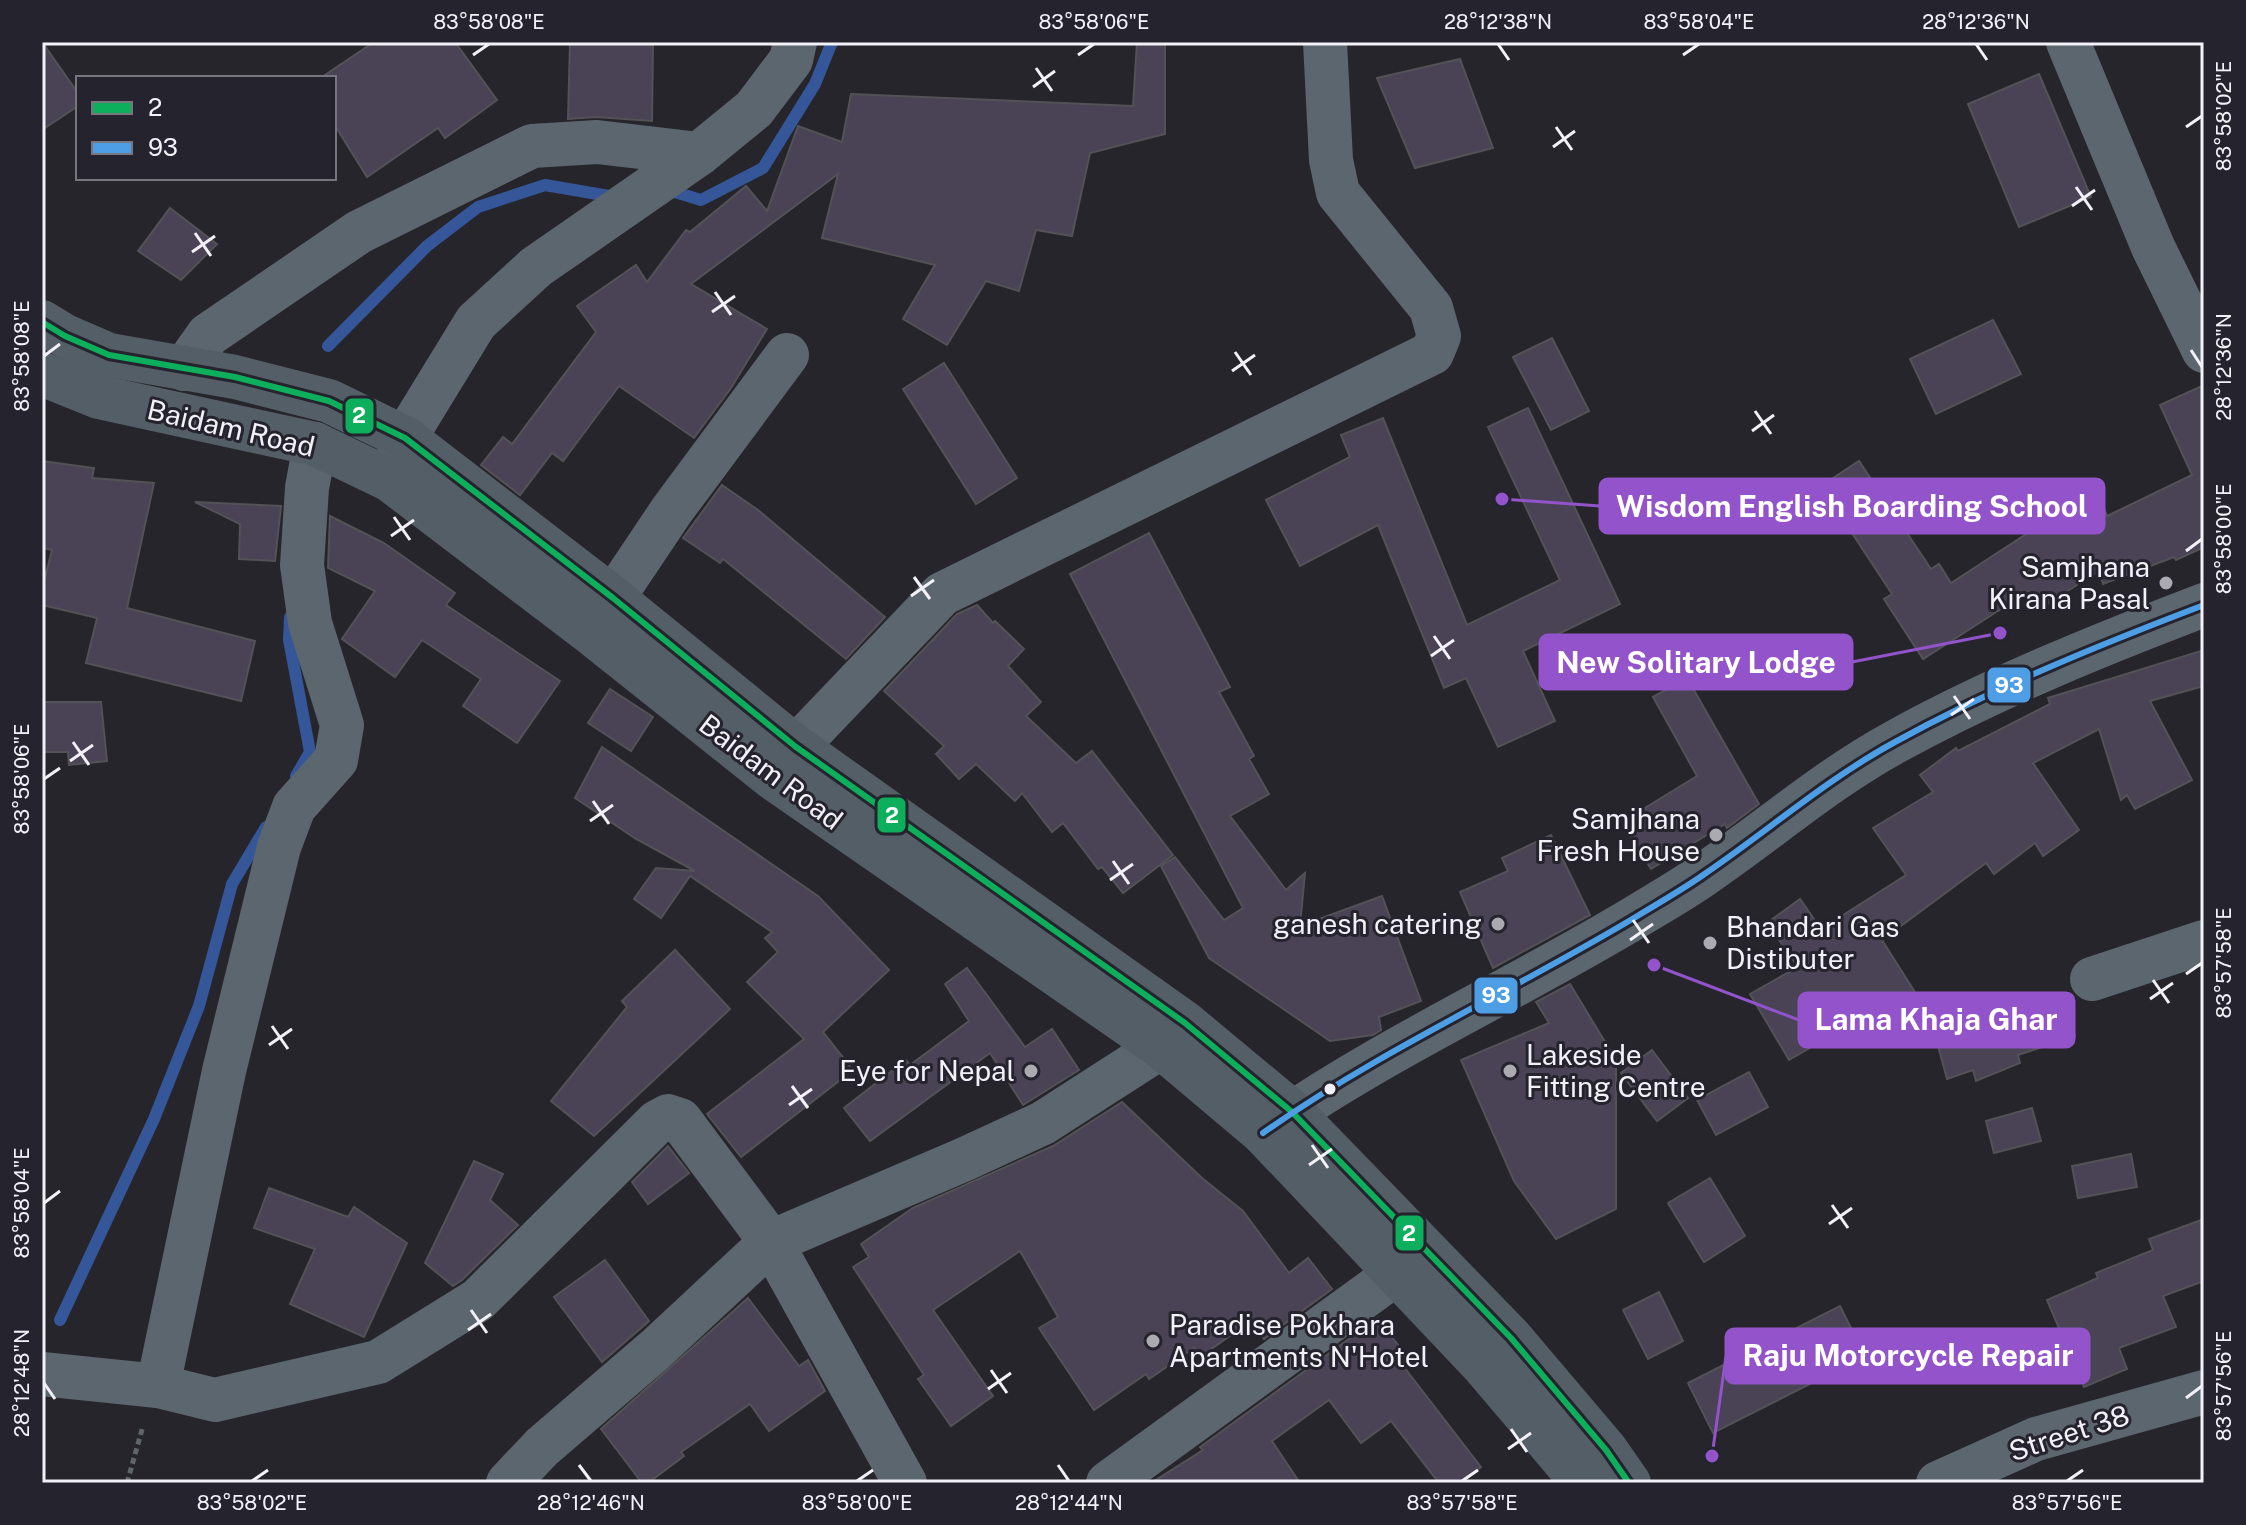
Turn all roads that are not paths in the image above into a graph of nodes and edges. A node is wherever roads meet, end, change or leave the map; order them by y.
1 (795, 42) edge
2 (1325, 42) edge
3 (2068, 42) edge
4 (699, 154) junction
5 (42, 322) edge
6 (2204, 351) edge
7 (787, 355) dead end
8 (184, 369) junction
9 (42, 374) edge
10 (405, 438) junction
11 (315, 444) junction
12 (390, 480) junction
13 (613, 598) junction
14 (2204, 605) edge
15 (796, 747) junction
16 (2204, 942) edge
17 (2092, 979) dead end
18 (1161, 1047) junction
19 (1277, 1122) junction
20 (771, 1242) junction
21 (1397, 1273) junction
22 (42, 1374) edge
23 (158, 1386) junction
24 (2204, 1392) edge
25 (508, 1483) edge
26 (905, 1483) edge
27 (1108, 1483) edge
28 (1583, 1483) edge
29 (1629, 1483) edge
30 (1938, 1483) edge

1 - 4 street
2 - 15 street
3 - 6 street
4 - 8 street
4 - 10 street
5 - 8 main road, Baidam Road
7 - 13 street
8 - 10 main road, Baidam Road
9 - 11 main road, Baidam Road
10 - 12 street
10 - 13 main road, Baidam Road
11 - 12 main road, Baidam Road
11 - 23 street
12 - 18 main road, Baidam Road
13 - 15 main road, Baidam Road
14 - 19 street
15 - 19 main road, Baidam Road
16 - 17 street
18 - 19 main road, Baidam Road
18 - 20 street
19 - 21 main road, Baidam Road
19 - 29 main road, Baidam Road
20 - 23 street
20 - 25 street
20 - 26 street
21 - 27 street
21 - 28 main road, Baidam Road
22 - 23 street
24 - 30 street, Street 38

